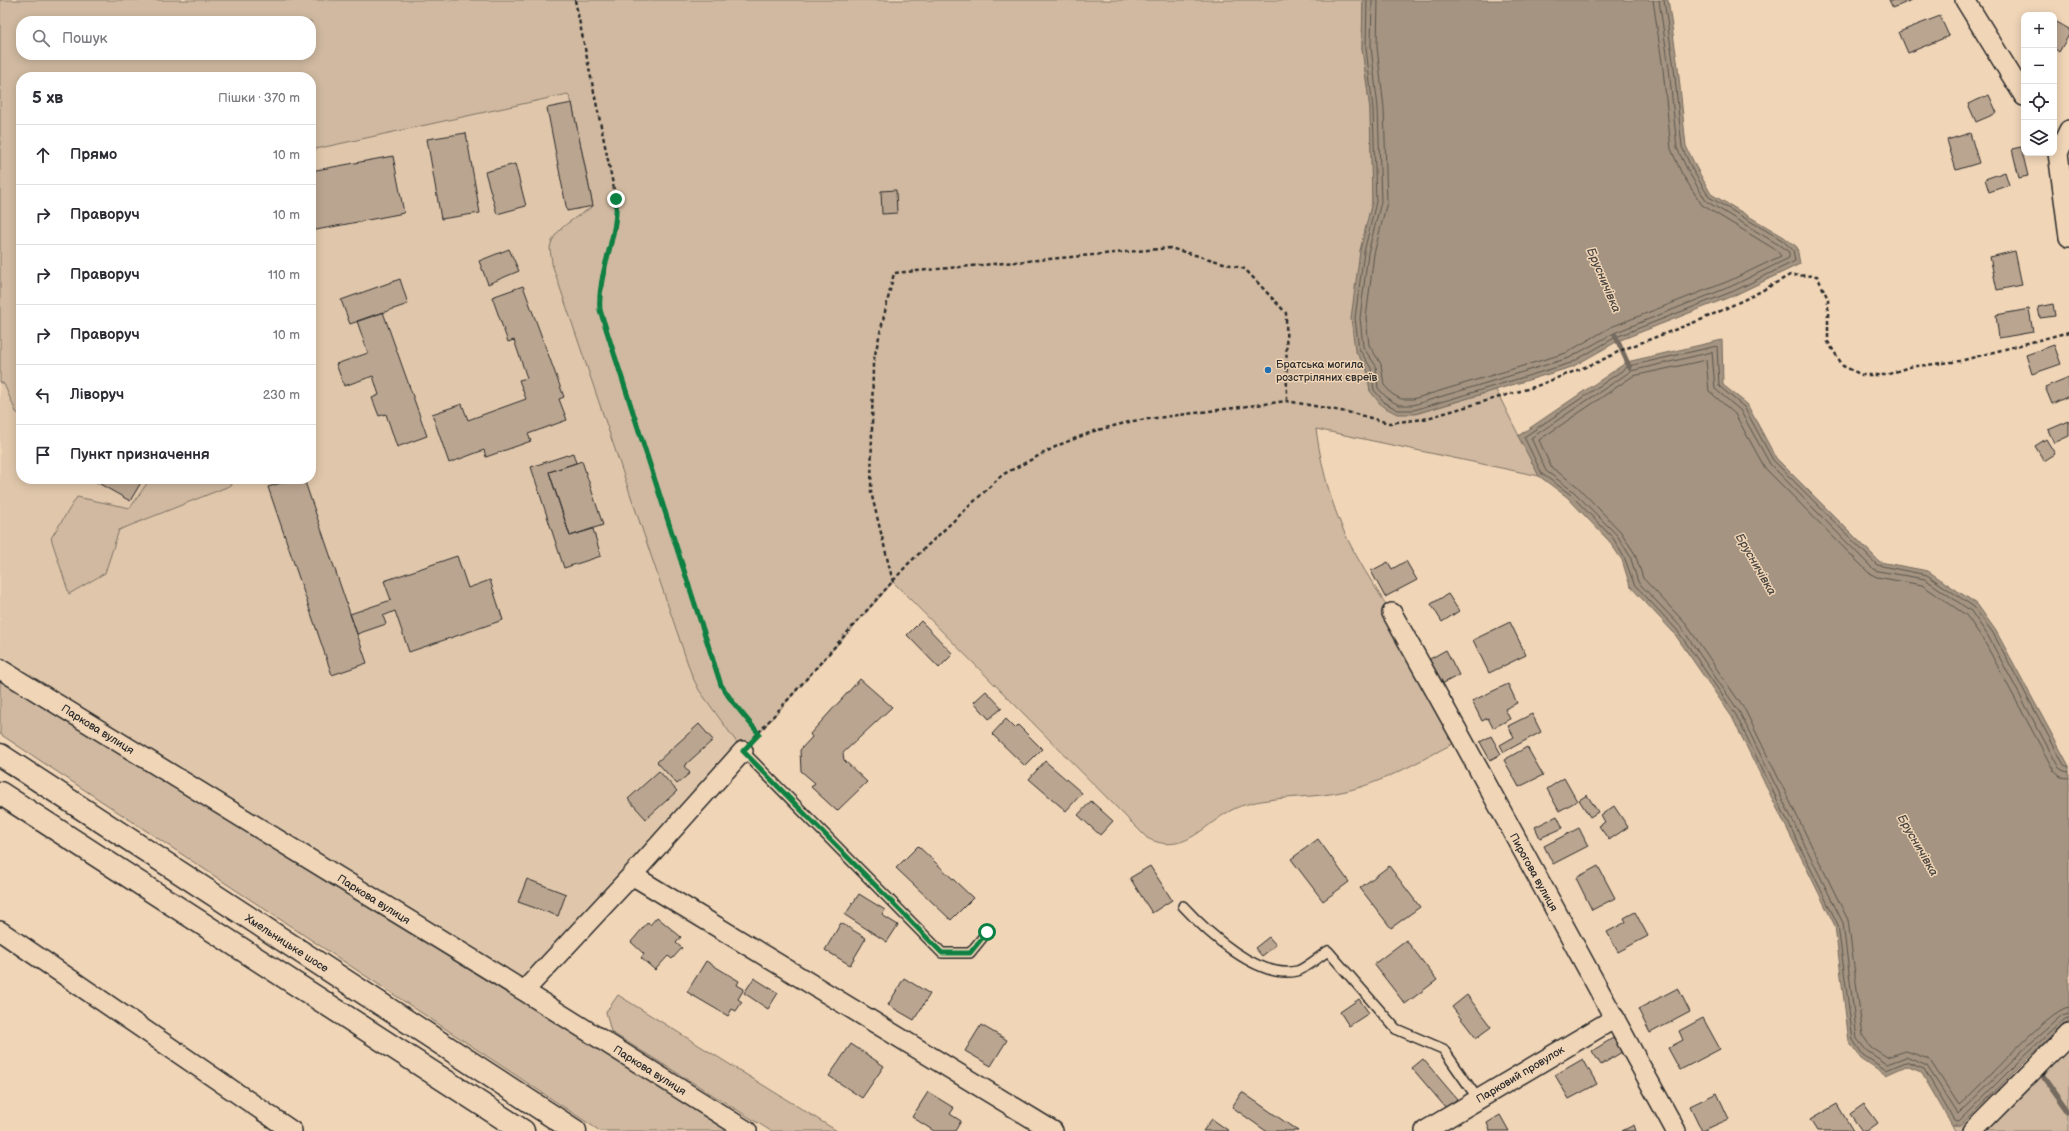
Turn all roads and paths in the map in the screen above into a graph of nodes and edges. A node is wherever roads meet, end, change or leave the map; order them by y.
1 (575, 0) edge
2 (1966, 0) edge
3 (2021, 91) edge
4 (2069, 130) edge
5 (2057, 148) edge
6 (2057, 156) edge
7 (2069, 237) edge
8 (2069, 332) edge
9 (1287, 401) junction
10 (893, 582) junction
11 (1392, 613) dead end
12 (0, 669) edge
13 (759, 734) junction
14 (743, 751) junction
15 (0, 755) edge
16 (0, 793) edge
17 (632, 875) junction
18 (1183, 906) dead end
19 (0, 931) edge
20 (987, 932) dead end
21 (524, 991) junction
22 (1615, 1018) junction
23 (2069, 1034) edge
24 (1478, 1099) junction
25 (292, 1131) edge
26 (523, 1131) edge
27 (575, 1131) edge
28 (747, 1131) edge
29 (1053, 1131) edge
30 (1425, 1131) edge
31 (1676, 1131) edge
32 (1973, 1131) edge

1 - 13 path
2 - 3 street
4 - 5 street
6 - 7 street
8 - 9 path
9 - 10 path
9 - 10 path
10 - 13 path
11 - 22 street, Пирогова вулиця
12 - 21 street, Паркова вулиця
13 - 14 path
14 - 17 street
14 - 20 lane
15 - 27 highway, Хмельницьке шосе
16 - 26 highway
17 - 21 street
17 - 29 street
18 - 24 lane
19 - 25 street
21 - 28 street, Паркова вулиця
22 - 24 street, Парковий провулок
22 - 31 street, Пирогова вулиця
23 - 32 street
24 - 30 street, Парковий провулок

